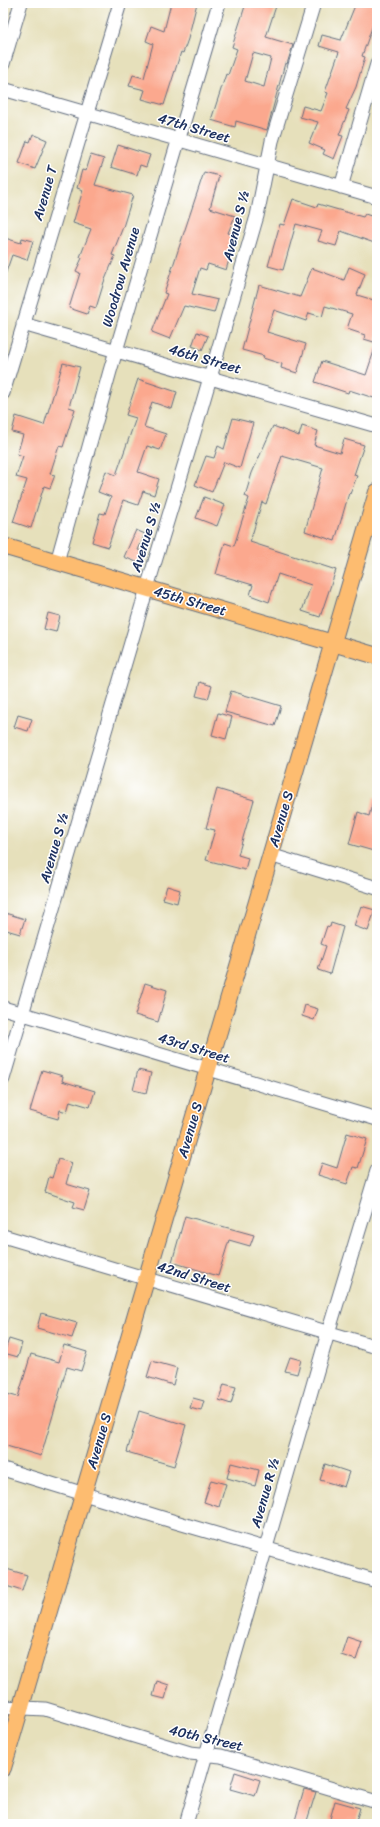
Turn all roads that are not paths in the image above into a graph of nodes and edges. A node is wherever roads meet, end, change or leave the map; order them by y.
1 (21, 3) edge
2 (120, 3) edge
3 (219, 3) edge
4 (314, 3) edge
5 (3, 64) edge
6 (377, 64) edge
7 (3, 89) edge
8 (86, 113) junction
9 (178, 140) junction
10 (267, 165) junction
11 (341, 187) junction
12 (377, 197) edge
13 (23, 324) junction
14 (116, 350) junction
15 (210, 378) junction
16 (3, 393) edge
17 (377, 426) edge
18 (377, 492) edge
19 (3, 546) edge
20 (57, 562) junction
21 (147, 588) junction
22 (332, 643) junction
23 (377, 656) edge
24 (270, 855) junction
25 (377, 888) edge
26 (3, 1008) edge
27 (22, 1014) junction
28 (208, 1069) junction
29 (3, 1079) edge
30 (377, 1119) edge
31 (377, 1171) edge
32 (3, 1236) edge
33 (146, 1279) junction
34 (328, 1333) junction
35 (377, 1347) edge
36 (3, 1469) edge
37 (84, 1493) junction
38 (265, 1548) junction
39 (377, 1580) edge
40 (3, 1707) edge
41 (20, 1708) junction
42 (207, 1754) junction
43 (3, 1768) edge
44 (377, 1802) edge
45 (186, 1824) edge

1 - 5 street
2 - 8 street, Avenue T
3 - 9 street, Woodrow Avenue
4 - 10 street, Avenue S ½
6 - 11 street
7 - 8 street, 47th Street
8 - 9 street, 47th Street
8 - 13 street, Avenue T
9 - 10 street, 47th Street
9 - 14 street, Woodrow Avenue
10 - 11 street, 47th Street
10 - 15 street, Avenue S ½
11 - 12 street, 47th Street
13 - 14 street, 46th Street
13 - 16 street, Avenue T
14 - 15 street, 46th Street
14 - 20 street, Woodrow Avenue
15 - 17 street, 46th Street
15 - 21 street, Avenue S ½
18 - 22 main road, Avenue S
19 - 20 main road, 45th Street
20 - 21 main road, 45th Street
21 - 22 main road, 45th Street
21 - 27 street, Avenue S ½
22 - 23 main road, 45th Street
22 - 24 main road, Avenue S
24 - 25 street
24 - 28 main road, Avenue S
26 - 27 street, 43rd Street
27 - 28 street, 43rd Street
27 - 29 street, Avenue S ½
28 - 30 street, 43rd Street
28 - 33 main road, Avenue S
31 - 34 street, Avenue R ½
32 - 33 street, 42nd Street
33 - 34 street, 42nd Street
33 - 37 main road, Avenue S
34 - 35 street, 42nd Street
34 - 38 street, Avenue R ½
36 - 37 street
37 - 38 street
37 - 41 main road, Avenue S
38 - 39 street
38 - 42 street, Avenue R ½
40 - 41 street, 40th Street
41 - 42 street, 40th Street
41 - 43 main road, Avenue S
42 - 44 street, 40th Street
42 - 45 street, Avenue R ½

